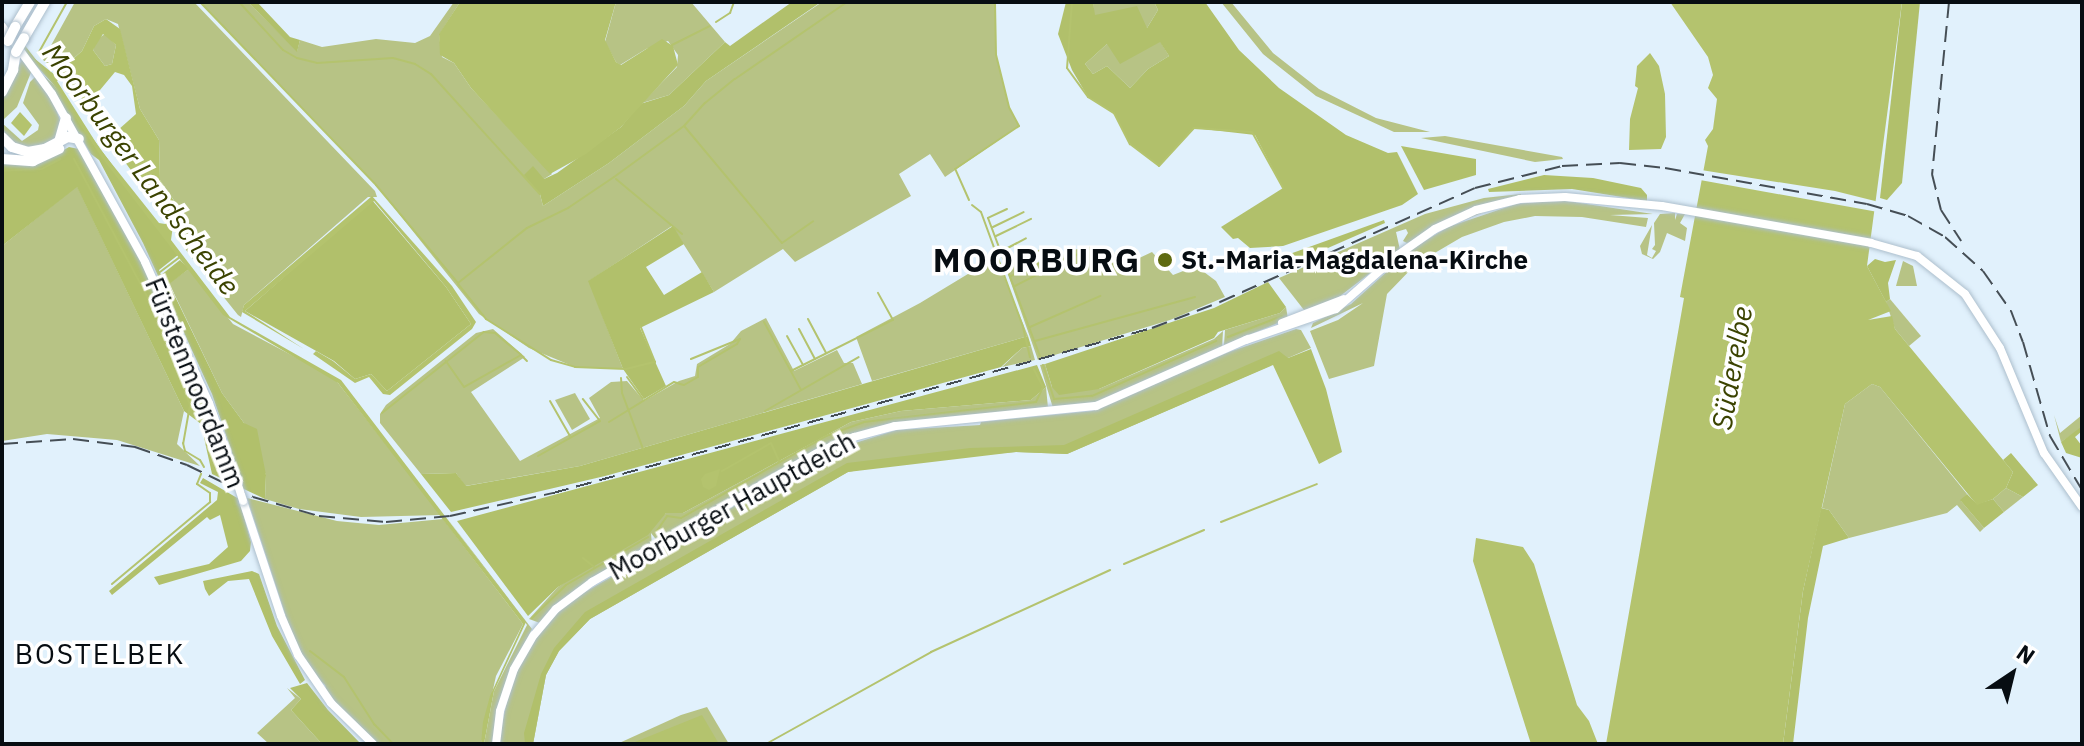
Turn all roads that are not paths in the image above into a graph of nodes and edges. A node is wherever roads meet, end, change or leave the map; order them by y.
1 (30, 2) edge
2 (45, 2) edge
3 (2, 26) edge
4 (5, 46) edge
5 (16, 52) junction
6 (2, 79) edge
7 (2, 92) edge
8 (66, 118) junction
9 (2, 137) edge
10 (79, 139) junction
11 (59, 142) junction
12 (2, 159) edge
13 (2082, 507) edge
14 (373, 744) edge
15 (496, 744) edge

1 - 4 highway, bridge
2 - 5 highway, bridge
3 - 8 main road, Fürstenmoordamm
5 - 6 highway
5 - 7 highway
8 - 10 main road, Fürstenmoordamm
8 - 11 highway
9 - 11 highway
10 - 11 highway
10 - 12 highway
10 - 14 main road, Fürstenmoordamm, bridge
13 - 15 main road, Moorburger Hauptdeich

